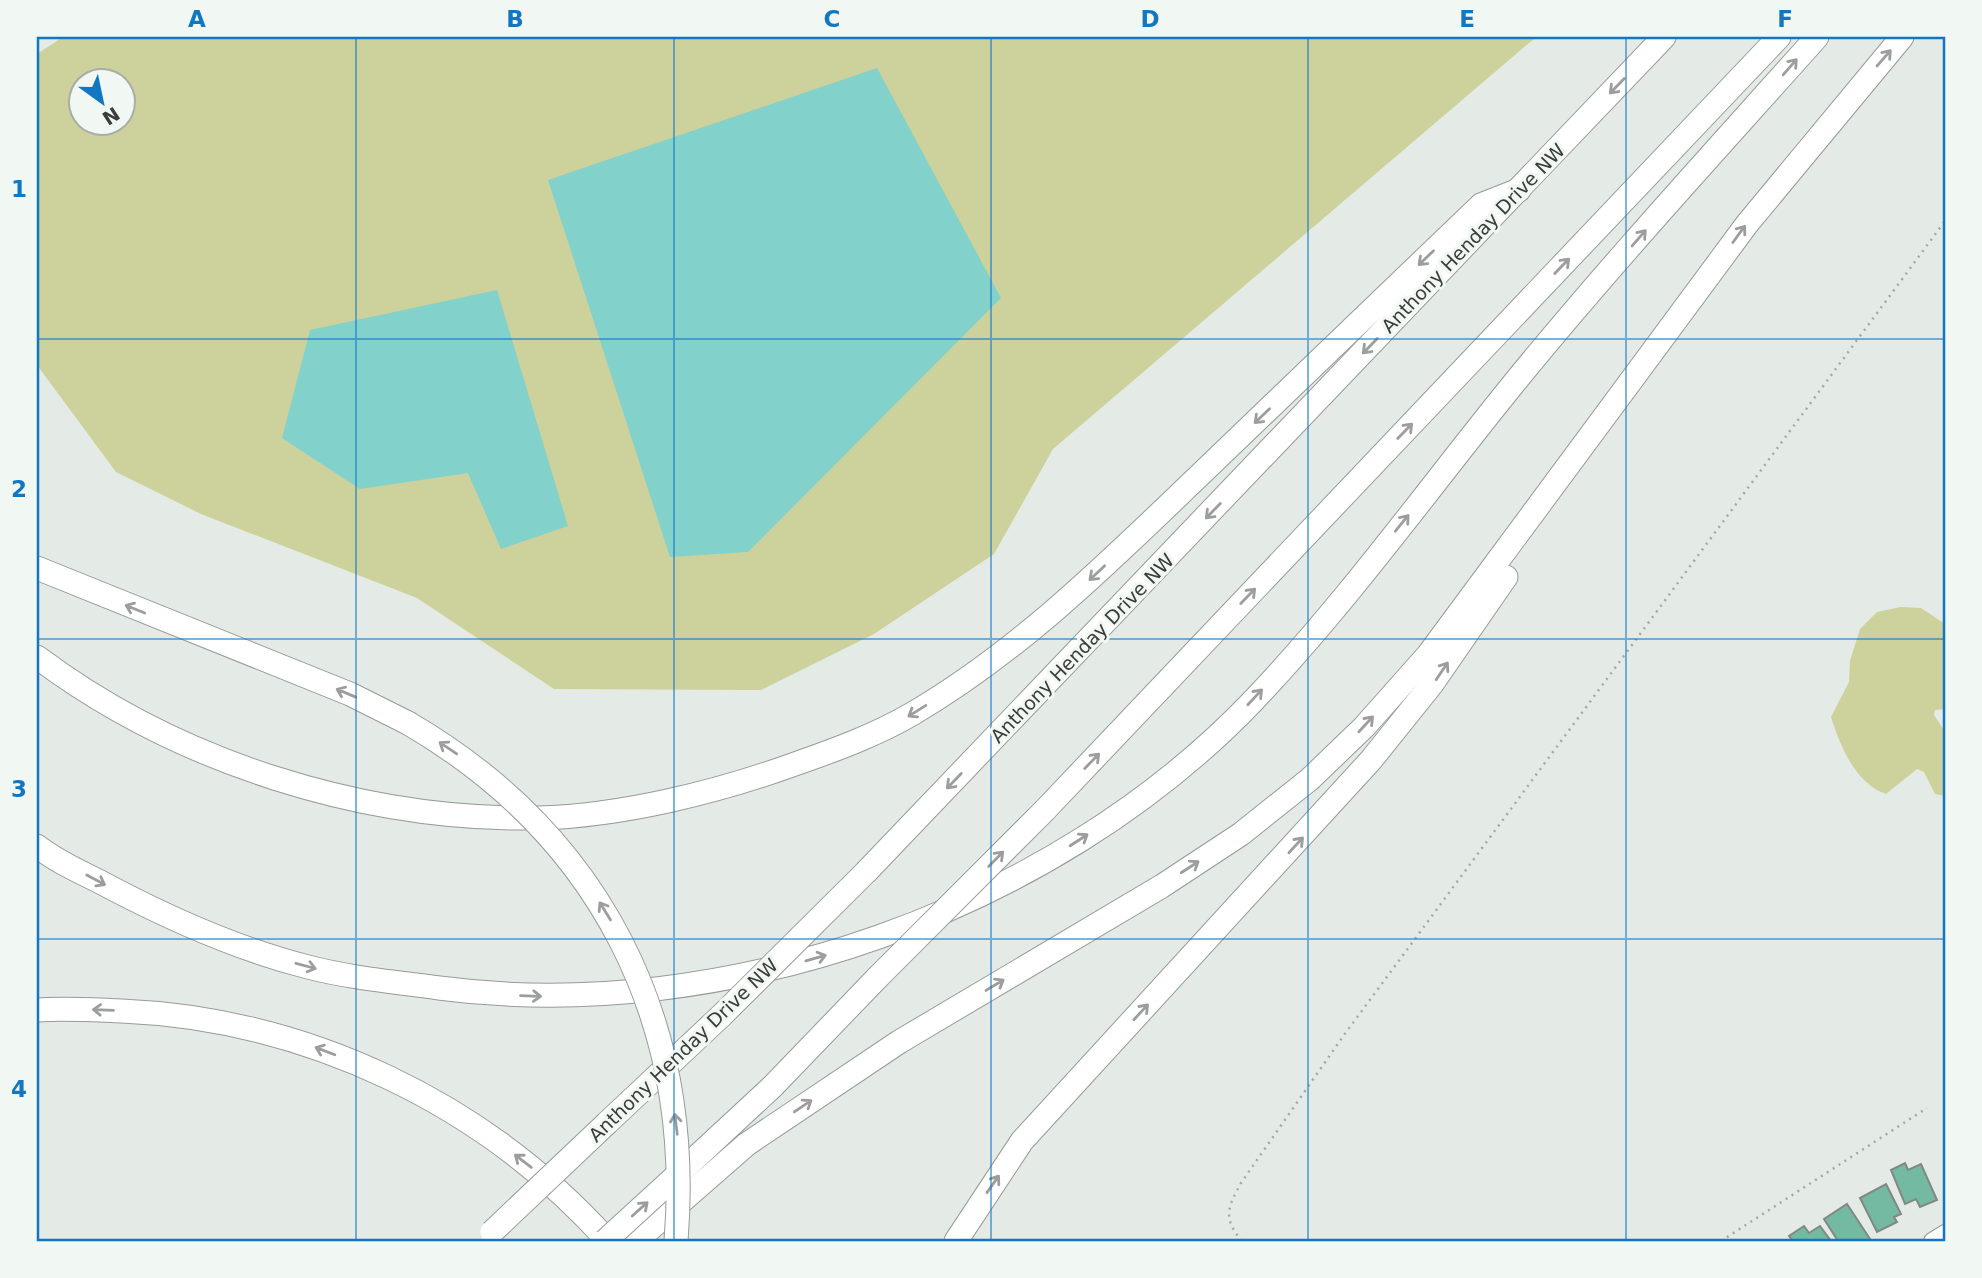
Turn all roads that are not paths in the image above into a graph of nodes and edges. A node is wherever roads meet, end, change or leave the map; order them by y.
1 (1664, 37) edge
2 (1779, 37) edge
3 (1817, 37) edge
4 (1902, 37) edge
5 (1519, 190) junction
6 (1699, 289) junction
7 (37, 568) edge
8 (37, 657) edge
9 (37, 846) edge
10 (37, 1010) edge
11 (683, 1185) junction
12 (1945, 1233) edge
13 (487, 1237) edge
14 (607, 1241) edge
15 (636, 1241) edge
16 (676, 1241) edge
17 (956, 1241) edge
18 (1932, 1241) edge

1 -> 5 highway, Anthony Henday Drive NW
11 -> 2 highway, bridge
9 -> 3 highway
6 -> 4 highway
5 -> 8 highway
5 -> 13 highway, Anthony Henday Drive NW, bridge
11 -> 6 highway
17 -> 6 highway
16 -> 7 highway, bridge
14 -> 10 highway
14 -> 11 highway, bridge
11 - 15 highway
12 - 18 street

